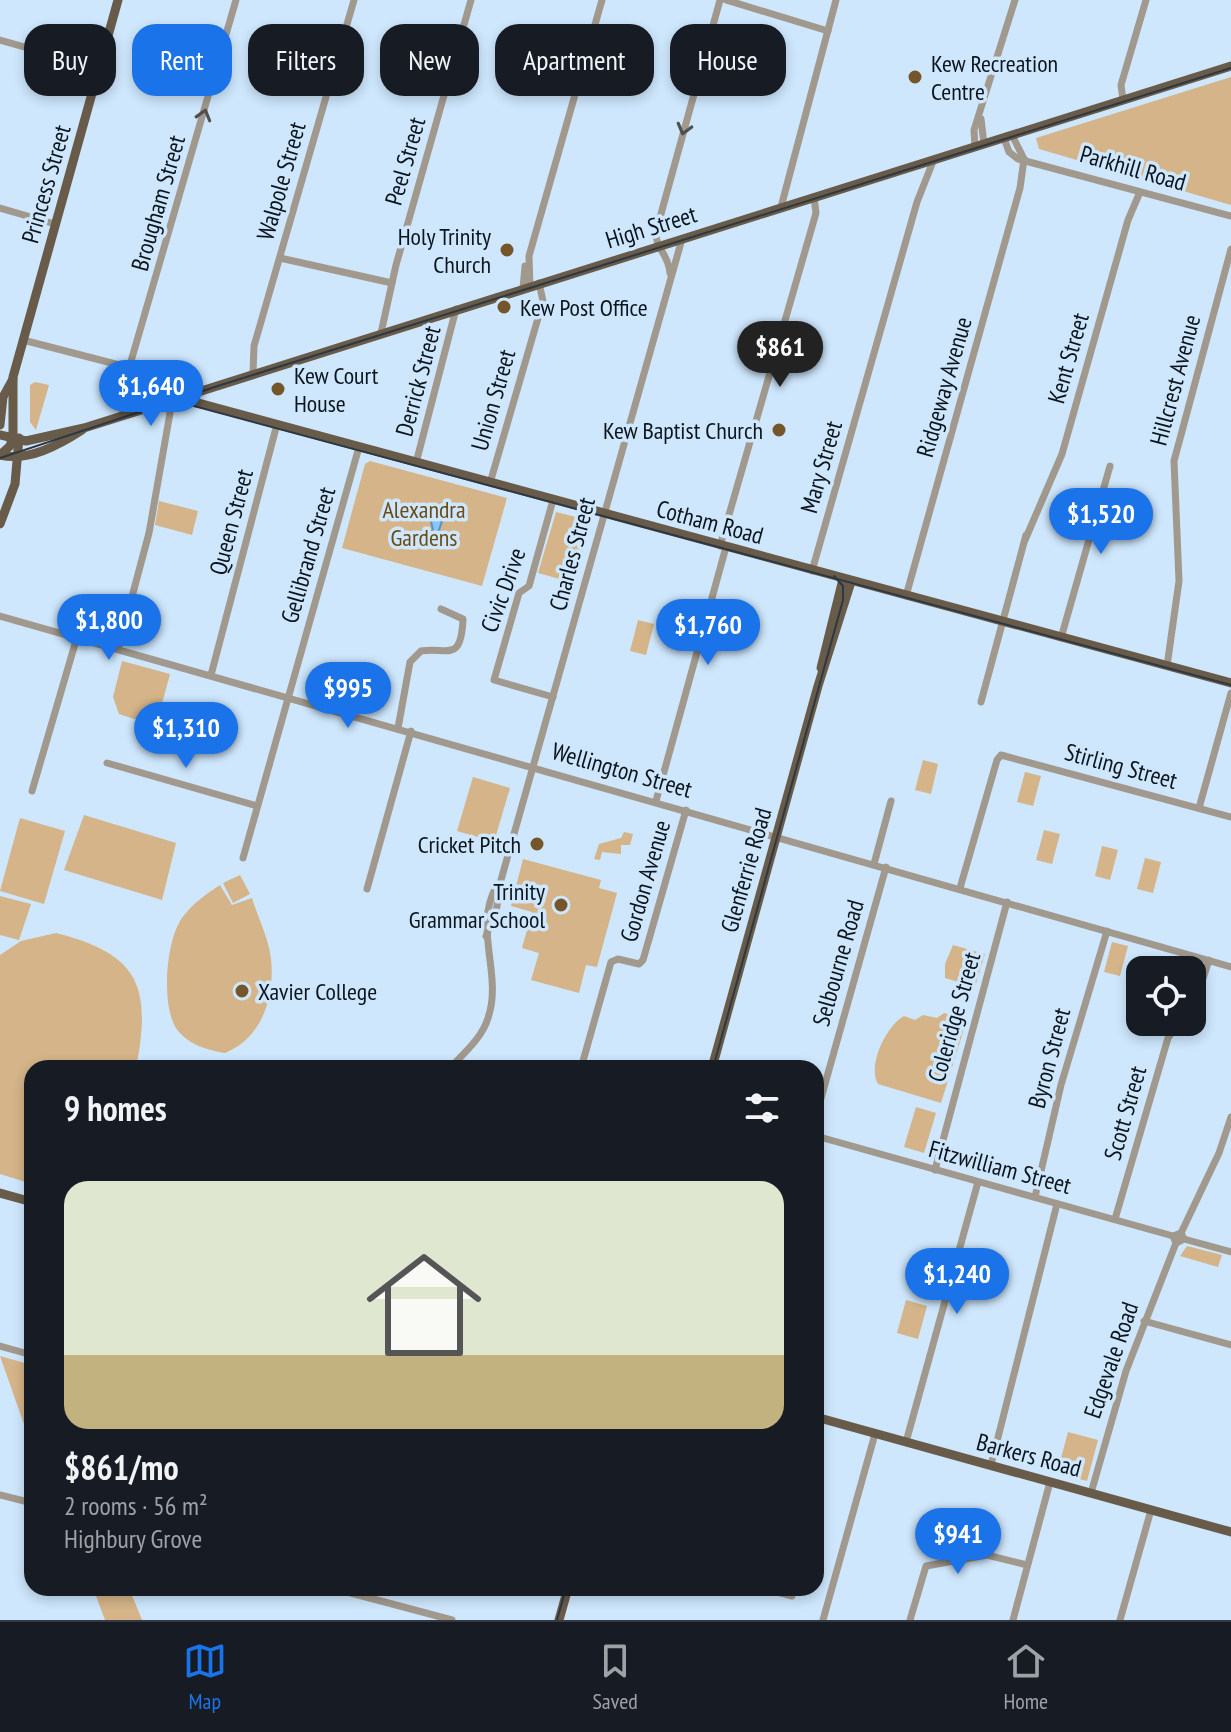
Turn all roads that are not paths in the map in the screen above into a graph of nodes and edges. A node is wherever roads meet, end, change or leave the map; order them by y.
1 (118, 0) edge
2 (236, 0) edge
3 (354, 0) edge
4 (471, 0) edge
5 (602, 0) edge
6 (723, 0) edge
7 (836, 0) edge
8 (1015, 0) edge
9 (1146, 0) edge
10 (111, 24) edge
11 (828, 31) junction
12 (0, 40) edge
13 (24, 47) edge
14 (1231, 66) edge
15 (91, 96) edge
16 (1123, 100) junction
17 (1008, 136) junction
18 (979, 145) junction
19 (934, 159) junction
20 (1027, 160) junction
21 (918, 165) junction
22 (921, 189) junction
23 (1136, 191) junction
24 (809, 198) junction
25 (786, 206) junction
26 (0, 208) edge
27 (1231, 216) edge
28 (55, 224) junction
29 (682, 239) junction
30 (658, 246) junction
31 (1231, 249) edge
32 (280, 258) junction
33 (393, 279) junction
34 (670, 279) junction
35 (531, 286) junction
36 (456, 309) junction
37 (381, 333) junction
38 (23, 340) junction
39 (131, 368) junction
40 (253, 373) junction
41 (13, 379) junction
42 (178, 398) junction
43 (167, 402) junction
44 (0, 415) edge
45 (124, 416) junction
46 (277, 424) junction
47 (0, 425) edge
48 (84, 428) junction
49 (0, 435) edge
50 (16, 439) junction
51 (359, 447) junction
52 (0, 454) edge
53 (19, 456) junction
54 (0, 463) edge
55 (416, 463) junction
56 (1110, 466) dead end
57 (490, 483) junction
58 (553, 500) junction
59 (603, 514) junction
60 (0, 524) edge
61 (723, 546) junction
62 (812, 571) junction
63 (847, 580) junction
64 (906, 596) junction
65 (441, 609) dead end
66 (0, 616) edge
67 (1002, 622) junction
68 (77, 637) junction
69 (1061, 638) junction
70 (118, 649) junction
71 (1167, 666) junction
72 (211, 675) junction
73 (1231, 683) edge
74 (1231, 693) edge
75 (289, 697) junction
76 (553, 697) junction
77 (981, 702) dead end
78 (398, 728) junction
79 (411, 731) junction
80 (107, 763) dead end
81 (533, 766) junction
82 (32, 791) dead end
83 (654, 800) junction
84 (891, 801) dead end
85 (257, 806) junction
86 (1199, 808) junction
87 (686, 810) junction
88 (1231, 817) edge
89 (776, 835) junction
90 (243, 858) dead end
91 (874, 864) junction
92 (886, 867) junction
93 (960, 888) junction
94 (367, 889) dead end
95 (1007, 902) junction
96 (1107, 931) junction
97 (1209, 960) junction
98 (1231, 967) edge
99 (1206, 969) edge
100 (1169, 1036) edge
101 (457, 1060) edge
102 (583, 1060) edge
103 (714, 1060) edge
104 (824, 1088) edge
105 (1231, 1117) edge
106 (824, 1138) edge
107 (933, 1169) junction
108 (978, 1182) junction
109 (0, 1193) edge
110 (1035, 1197) junction
111 (24, 1200) edge
112 (1057, 1204) junction
113 (1115, 1219) junction
114 (1179, 1237) junction
115 (1231, 1252) edge
116 (1144, 1321) junction
117 (1231, 1345) edge
118 (0, 1346) edge
119 (24, 1353) edge
120 (824, 1419) edge
121 (875, 1434) junction
122 (906, 1442) junction
123 (991, 1465) junction
124 (1050, 1482) junction
125 (1091, 1493) junction
126 (0, 1495) edge
127 (24, 1501) edge
128 (1151, 1510) junction
129 (1231, 1532) edge
130 (1027, 1565) junction
131 (362, 1596) edge
132 (566, 1596) edge
133 (452, 1620) edge
134 (560, 1620) edge
135 (823, 1620) edge
136 (910, 1620) edge
137 (1013, 1620) edge
138 (1120, 1620) edge

1 - 10 main road, Princess Street
39 -> 2 street, Brougham Street
3 - 32 street, Walpole Street
4 - 33 street, Peel Street
5 - 35 street, Union Street
6 - 11 street
6 -> 30 street
7 - 11 street
8 - 18 street
9 - 16 street
11 - 25 street
12 - 13 street
14 - 16 main road, High Street
15 - 28 main road, Princess Street
16 - 17 main road, High Street
17 - 18 main road, High Street
17 - 20 street, Parkhill Road
18 - 19 main road, High Street
19 - 21 main road, High Street
19 - 22 street, Mary Street
20 - 23 street, Parkhill Road
20 - 64 street, Ridgeway Avenue
21 - 22 street, Mary Street
21 - 24 main road, High Street
22 - 62 street, Mary Street
23 - 27 street, Parkhill Road
23 - 67 street, Kent Street
24 - 25 main road, High Street
24 - 61 street
25 - 29 main road, High Street
26 - 28 street
28 - 38 main road, Princess Street
29 - 30 main road, High Street
29 - 34 street, Charles Street
30 - 34 street
30 - 35 main road, High Street
31 - 71 street, Hillcrest Avenue
32 - 33 street
32 - 40 street, Walpole Street
33 - 37 street, Peel Street
34 - 59 street, Charles Street
35 - 36 main road, High Street
35 - 57 street, Union Street
36 - 37 main road, High Street
36 - 55 street, Derrick Street
37 - 40 main road, High Street
38 - 39 street
38 - 41 main road, Princess Street
39 - 45 street, Brougham Street
40 - 42 main road, High Street
41 - 44 main road, Princess Street
41 - 50 main road, Princess Street
42 - 43 main road, High Street
42 - 46 main road, Cotham Road
43 - 45 main road, High Street
43 - 70 street
44 - 47 main road, Princess Street
45 - 48 main road, High Street
46 - 51 main road, Cotham Road
46 - 72 street, Queen Street
48 - 50 main road, High Street
48 - 53 main road, High Street
49 - 50 main road, High Street
50 - 52 main road
50 - 53 main road, Princess Street
51 - 55 main road, Cotham Road
51 - 75 street, Gellibrand Street
52 - 53 main road, High Street
52 - 54 main road
53 - 60 main road, Princess Street
55 - 57 main road, Cotham Road
56 - 69 street
57 - 58 main road, Cotham Road
58 - 59 main road, Cotham Road
58 - 76 street, Civic Drive
59 - 61 main road, Cotham Road
59 - 76 street, Charles Street
61 - 62 main road, Cotham Road
61 - 83 street
62 - 63 main road, Cotham Road
63 - 64 main road, Cotham Road
63 - 89 main road, Glenferrie Road
64 - 67 main road, Cotham Road
65 - 78 street
66 - 68 street, Wellington Street
67 - 69 main road, Cotham Road
67 - 77 street, Kent Street
68 - 70 street, Wellington Street
68 - 82 street
69 - 71 main road, Cotham Road
70 - 72 street, Wellington Street
71 - 73 main road, Cotham Road
72 - 75 street, Wellington Street
74 - 86 street
75 - 78 street, Wellington Street
75 - 85 street, Gellibrand Street
76 - 81 street, Charles Street
78 - 79 street, Wellington Street
79 - 81 street, Wellington Street
79 - 94 street
80 - 85 street
81 - 83 street, Wellington Street
81 - 101 street, Charles Street
83 - 87 street, Wellington Street
84 - 91 street
85 - 90 street, Gellibrand Street
86 - 88 street, Stirling Street
86 - 93 street, Stirling Street
87 - 89 street, Wellington Street
87 - 102 street, Gordon Avenue
89 - 91 street, Wellington Street
89 - 103 main road, Glenferrie Road
91 - 92 street, Wellington Street
92 - 93 street, Wellington Street
92 - 104 street, Selbourne Road
93 - 95 street, Wellington Street
95 - 96 street, Wellington Street
95 - 107 street, Coleridge Street
96 - 97 street, Wellington Street
96 - 110 street, Byron Street
97 - 98 street, Wellington Street
97 - 99 street
100 - 113 street, Scott Street
105 - 114 street, Edgevale Road
106 - 107 street, Fitzwilliam Street
107 - 108 street, Fitzwilliam Street
108 - 110 street, Fitzwilliam Street
108 - 122 street
109 - 111 main road
110 - 112 street, Fitzwilliam Street
112 - 113 street, Fitzwilliam Street
112 - 123 street
113 - 114 street, Fitzwilliam Street
114 - 115 street, Fitzwilliam Street
114 - 116 street, Edgevale Road
116 - 117 street
116 - 125 street, Edgevale Road
118 - 119 street
120 - 121 main road, Barkers Road
121 - 122 main road, Barkers Road
121 - 135 street
122 - 123 main road, Barkers Road
123 - 124 main road, Barkers Road
124 - 125 main road, Barkers Road
124 - 130 street
125 - 128 main road, Barkers Road
126 - 127 street
128 - 129 main road, Barkers Road
128 - 138 street
130 - 136 street
130 - 137 street
131 - 133 street
132 - 134 main road

